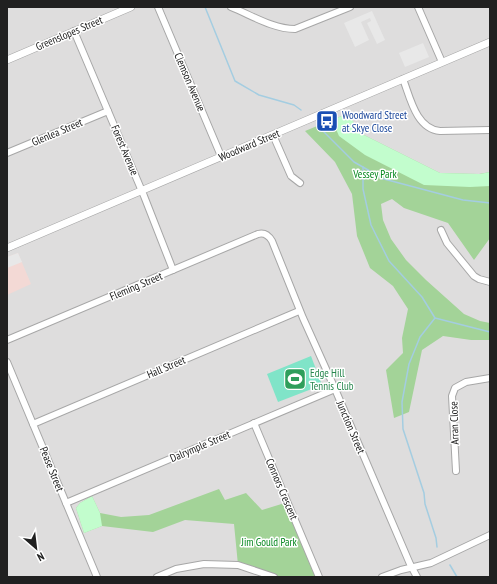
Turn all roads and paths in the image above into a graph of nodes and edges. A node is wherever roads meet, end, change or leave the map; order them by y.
1 (131, 7) edge
2 (158, 7) edge
3 (231, 7) edge
4 (350, 7) edge
5 (418, 7) edge
6 (74, 31) junction
7 (490, 42) edge
8 (7, 60) edge
9 (442, 62) junction
10 (403, 79) junction
11 (108, 111) junction
12 (490, 130) edge
13 (273, 135) junction
14 (7, 153) edge
15 (221, 156) junction
16 (300, 183) dead end
17 (142, 190) junction
18 (441, 230) dead end
19 (266, 234) joint
20 (7, 248) edge
21 (174, 270) junction
22 (490, 282) edge
23 (299, 311) junction
24 (7, 340) edge
25 (7, 362) edge
26 (490, 378) edge
27 (335, 389) junction
28 (254, 423) junction
29 (33, 424) junction
30 (456, 471) dead end
31 (66, 503) junction
32 (490, 535) edge
33 (412, 568) junction
34 (97, 577) edge
35 (157, 577) edge
36 (274, 577) edge
37 (319, 577) edge
38 (382, 577) edge
39 (417, 577) edge

1 - 6 street, Greenslopes Street
2 - 15 street, Clemson Avenue
3 - 4 street
5 - 9 street
6 - 8 street, Greenslopes Street
6 - 11 street, Forest Avenue
7 - 9 street, Woodward Street
9 - 10 street, Woodward Street
10 - 12 street
10 - 13 street, Woodward Street
11 - 14 street, Glenlea Street
11 - 17 street, Forest Avenue
13 - 15 street, Woodward Street
13 - 16 street
15 - 17 street, Woodward Street
17 - 20 street, Woodward Street
17 - 21 street, Forest Avenue
18 - 22 street
19 - 21 street, Fleming Street
19 - 23 street, Junction Street
21 - 24 street, Fleming Street
23 - 27 street, Junction Street
23 - 29 street, Hall Street
25 - 29 street, Pease Street
26 - 30 street, Arran Close
27 - 28 street, Dalrymple Street
27 - 33 street, Junction Street
28 - 31 street, Dalrymple Street
28 - 37 street, Connors Crescent
29 - 31 street, Pease Street
31 - 34 street, Pease Street
32 - 33 street
33 - 38 street
33 - 39 street, Junction Street
35 - 36 street

